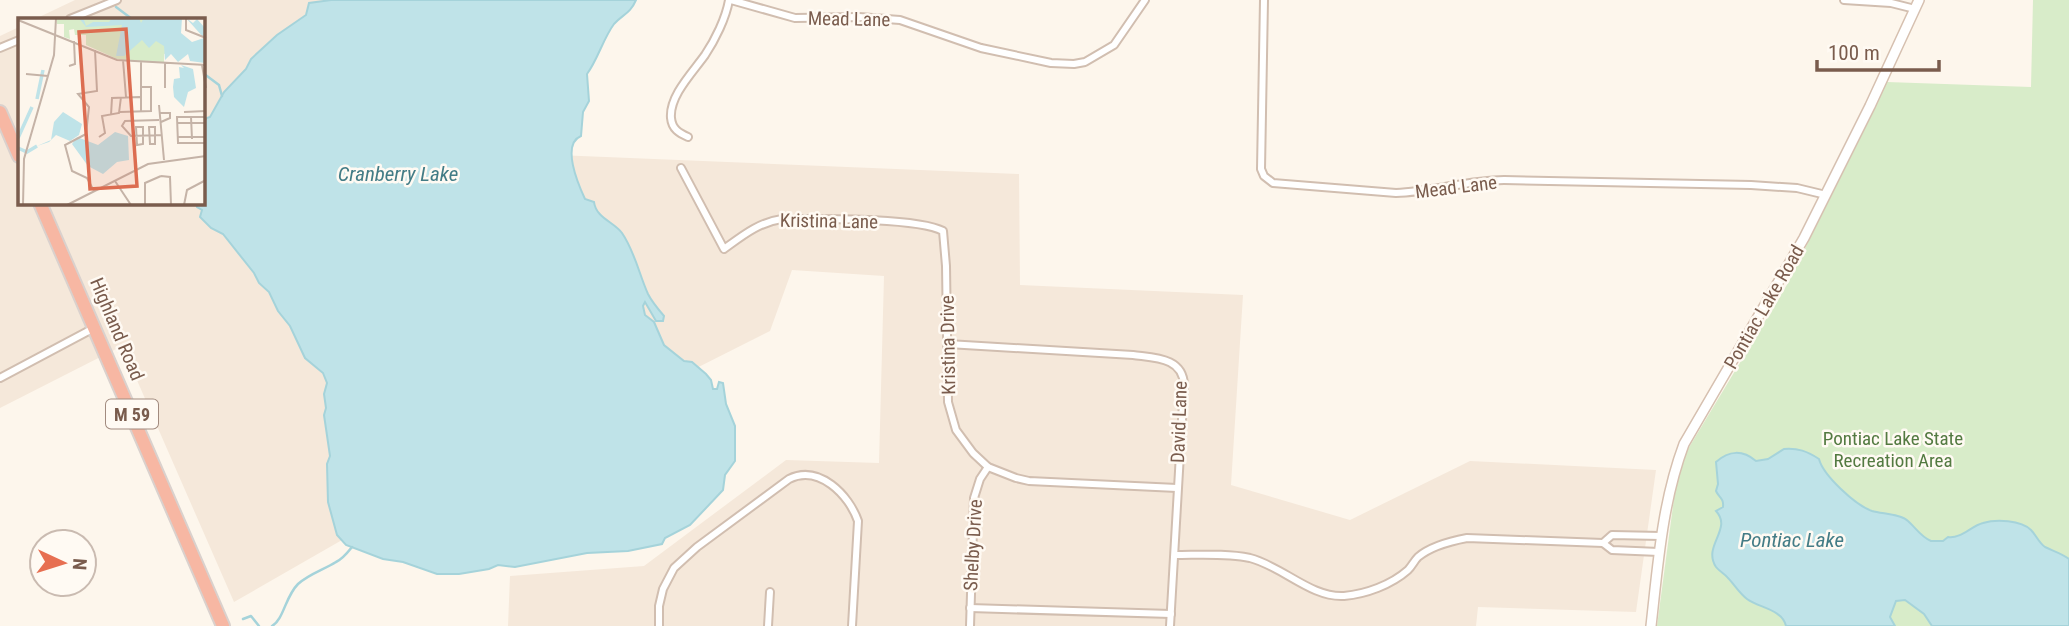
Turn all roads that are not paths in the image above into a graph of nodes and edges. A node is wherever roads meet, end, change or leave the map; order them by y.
1 (117, 0) edge
2 (730, 0) edge
3 (1144, 0) edge
4 (1264, 0) edge
5 (1844, 0) edge
6 (1917, 4) edge
7 (72, 18) edge
8 (18, 40) edge
9 (0, 48) edge
10 (0, 112) edge
11 (688, 137) dead end
12 (18, 154) edge
13 (681, 168) dead end
14 (1826, 195) junction
15 (41, 205) edge
16 (940, 230) joint
17 (95, 328) junction
18 (948, 344) junction
19 (0, 378) edge
20 (988, 467) junction
21 (1177, 488) junction
22 (1661, 536) junction
23 (1604, 543) junction
24 (1658, 552) junction
25 (1175, 555) junction
26 (770, 592) dead end
27 (971, 608) junction
28 (1171, 614) junction
29 (223, 626) edge
30 (659, 626) edge
31 (768, 626) edge
32 (852, 626) edge
33 (970, 626) edge
34 (1170, 626) edge
35 (1651, 626) edge

1 - 7 street
2 - 3 street, Mead Lane
2 - 11 street
4 - 14 street, Mead Lane
5 - 6 street
6 - 14 street, Pontiac Lake Road
8 - 9 street
10 - 12 highway
13 - 16 street, Kristina Lane
14 - 22 street, Pontiac Lake Road
15 - 17 highway, Highland Road / M 59
16 - 18 street, Kristina Drive
17 - 19 street
17 - 29 highway, Highland Road / M 59
18 - 20 street, Kristina Drive
18 - 21 street, David Lane
20 - 21 street, Kristina Drive
20 - 27 street, Shelby Drive
21 - 25 street, David Lane
22 - 23 street
22 - 24 street, Pontiac Lake Road
23 - 24 street
23 - 25 street
24 - 35 street, Pontiac Lake Road
25 - 28 street, David Lane
26 - 31 street
27 - 28 street
27 - 33 street, Shelby Drive
28 - 34 street, David Lane
30 - 32 street

